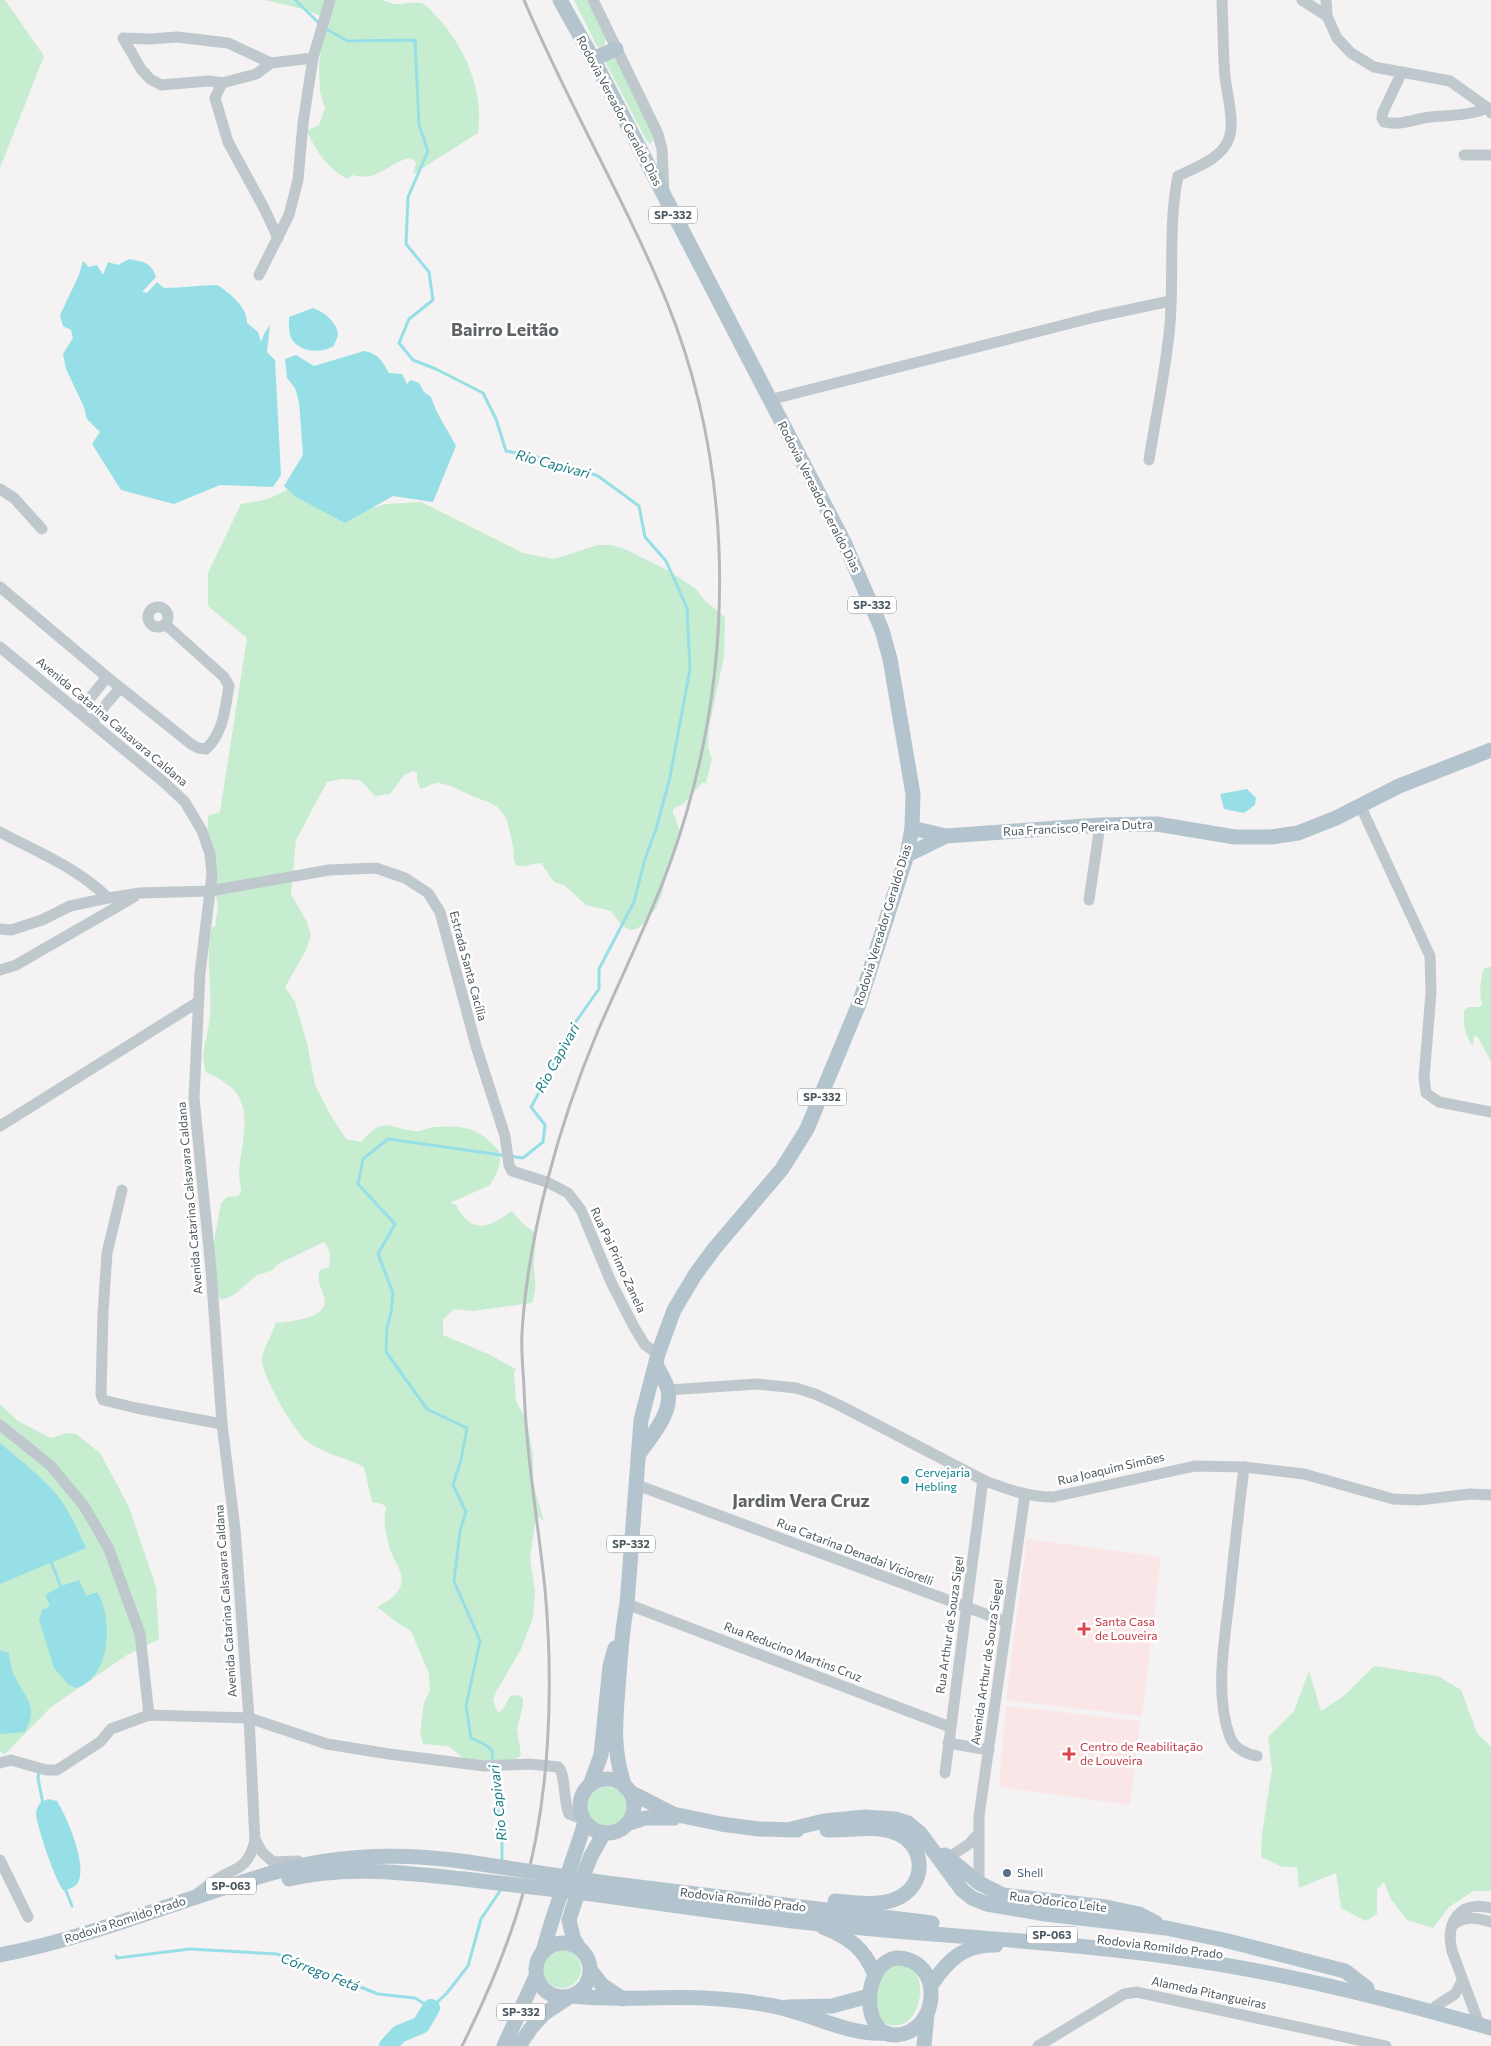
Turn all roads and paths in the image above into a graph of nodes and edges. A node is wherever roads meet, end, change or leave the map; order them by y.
1 (560, 0) edge
2 (593, 0) edge
3 (1222, 0) edge
4 (1302, 0) edge
5 (1326, 0) edge
6 (329, 2) edge
7 (1327, 16) junction
8 (616, 49) junction
9 (313, 58) junction
10 (593, 59) junction
11 (271, 63) junction
12 (1402, 72) junction
13 (222, 83) junction
14 (1490, 111) edge
15 (1464, 155) dead end
16 (1491, 155) edge
17 (664, 198) junction
18 (278, 238) junction
19 (259, 275) dead end
20 (1170, 301) junction
21 (770, 400) junction
22 (1149, 460) dead end
23 (0, 489) edge
24 (42, 529) dead end
25 (0, 587) edge
26 (165, 624) dead end
27 (0, 647) edge
28 (107, 678) junction
29 (120, 688) junction
30 (79, 712) junction
31 (91, 722) junction
32 (1491, 750) edge
33 (1360, 805) junction
34 (1100, 825) junction
35 (912, 828) junction
36 (0, 832) edge
37 (946, 836) junction
38 (907, 856) junction
39 (210, 891) junction
40 (140, 893) junction
41 (108, 898) junction
42 (1089, 900) dead end
43 (0, 929) edge
44 (0, 970) edge
45 (198, 1002) junction
46 (1491, 1112) edge
47 (0, 1126) edge
48 (547, 1182) joint
49 (122, 1190) dead end
50 (657, 1359) junction
51 (668, 1390) junction
52 (648, 1392) junction
53 (641, 1420) junction
54 (222, 1424) junction
55 (0, 1425) edge
56 (658, 1427) junction
57 (639, 1454) junction
58 (1244, 1467) junction
59 (983, 1480) junction
60 (637, 1486) junction
61 (1025, 1494) junction
62 (1491, 1495) edge
63 (627, 1604) junction
64 (966, 1609) junction
65 (1007, 1622) junction
66 (621, 1633) junction
67 (149, 1715) junction
68 (249, 1718) junction
69 (950, 1727) junction
70 (948, 1743) junction
71 (989, 1750) junction
72 (1257, 1756) dead end
73 (0, 1763) edge
74 (945, 1773) dead end
75 (590, 1785) junction
76 (628, 1790) junction
77 (691, 1818) junction
78 (584, 1821) junction
79 (627, 1824) junction
80 (787, 1830) junction
81 (604, 1833) junction
82 (979, 1834) junction
83 (255, 1839) junction
84 (932, 1848) junction
85 (949, 1857) junction
86 (0, 1860) edge
87 (465, 1862) junction
88 (979, 1883) junction
89 (603, 1889) junction
90 (190, 1899) junction
91 (1491, 1908) edge
92 (812, 1915) junction
93 (28, 1917) dead end
94 (1491, 1922) edge
95 (1451, 1927) junction
96 (1166, 1928) junction
97 (0, 1945) edge
98 (1095, 1947) junction
99 (579, 1948) junction
100 (22, 1950) junction
101 (543, 1952) junction
102 (0, 1955) edge
103 (0, 1964) edge
104 (591, 1971) junction
105 (536, 1976) junction
106 (875, 1976) junction
107 (1462, 1981) junction
108 (931, 1985) junction
109 (1367, 1988) junction
110 (571, 1996) junction
111 (869, 1996) junction
112 (623, 1999) junction
113 (1436, 2006) junction
114 (777, 2007) junction
115 (927, 2014) junction
116 (1484, 2020) edge
117 (1491, 2028) edge
118 (895, 2038) edge
119 (504, 2046) edge
120 (519, 2046) edge
121 (924, 2046) edge
122 (1038, 2046) edge
123 (1386, 2046) edge

1 - 10 main road, Rodovia Vereador Geraldo Dias / SP-332
2 - 8 street
3 - 20 street
4 - 7 street
5 - 7 street
6 - 9 street
7 - 12 street
8 - 10 main road
8 - 17 street
9 - 11 street
9 - 18 street
10 - 17 main road, Rodovia Vereador Geraldo Dias / SP-332
11 - 13 street
11 - 13 street
12 - 14 street
12 - 14 street
13 - 18 street
15 - 16 street
17 - 21 main road, Rodovia Vereador Geraldo Dias / SP-332
18 - 19 street
20 - 21 street
20 - 22 street
21 - 35 main road, Rodovia Vereador Geraldo Dias / SP-332
23 - 24 street
25 - 28 street
26 - 29 street
27 - 30 street, Avenida Catarina Calsavara Caldana
28 - 29 street
28 - 30 street
29 - 31 street
30 - 31 street, Avenida Catarina Calsavara Caldana
31 - 39 street, Avenida Catarina Calsavara Caldana
32 - 33 main road, Rua Francisco Pereira Dutra
33 - 34 main road, Rua Francisco Pereira Dutra
33 - 46 street
34 - 37 main road, Rua Francisco Pereira Dutra
34 - 42 street
35 - 37 main road, Rua Francisco Pereira Dutra
35 - 38 main road, Rodovia Vereador Geraldo Dias / SP-332
36 - 41 street
37 - 38 main road, Rua Francisco Pereira Dutra
38 - 50 main road, Rodovia Vereador Geraldo Dias / SP-332
39 - 40 street, Estrada Santa Cacília
39 - 45 street, Avenida Catarina Calsavara Caldana
39 - 48 street, Estrada Santa Cacília
40 - 41 street, Estrada Santa Cacília
40 - 44 street
41 - 43 street, Estrada Santa Cacília
45 - 47 street
45 - 54 street, Avenida Catarina Calsavara Caldana
48 - 50 street, Rua Pai Primo Zanela
49 - 54 street
50 - 51 main road
50 - 52 main road, Rodovia Vereador Geraldo Dias / SP-332
51 - 52 main road
51 - 56 main road
51 - 59 street, Rua Joaquim Simões
52 - 53 main road, Rodovia Vereador Geraldo Dias / SP-332
53 - 56 main road
53 - 57 main road, Rodovia Vereador Geraldo Dias / SP-332
54 - 68 street, Avenida Catarina Calsavara Caldana
55 - 67 street
56 - 57 main road
57 - 60 main road, Rodovia Vereador Geraldo Dias / SP-332
58 - 61 street, Rua Joaquim Simões
58 - 62 street, Rua Joaquim Simões
58 - 72 street
59 - 61 street, Rua Joaquim Simões
59 - 64 street, Rua Arthur de Souza Sigel
60 - 63 main road, Rodovia Vereador Geraldo Dias / SP-332
60 - 64 street, Rua Catarina Denadai Viciorelli
61 - 65 street, Avenida Arthur de Souza Siegel
63 - 66 main road, Rodovia Vereador Geraldo Dias / SP-332
63 - 69 street, Rua Reducino Martins Cruz
64 - 65 street, Rua Catarina Denadai Viciorelli
64 - 69 street, Rua Arthur de Souza Sigel
65 - 71 street, Avenida Arthur de Souza Siegel
66 - 75 main road, Rodovia Vereador Geraldo Dias / SP-332
66 - 76 main road, Rodovia Vereador Geraldo Dias / SP-332
67 - 68 street
67 - 73 street
68 - 78 street
68 - 83 street, Avenida Catarina Calsavara Caldana
69 - 70 street, Rua Arthur de Souza Sigel
70 - 71 street
70 - 74 street, Rua Arthur de Souza Sigel
71 - 82 street, Avenida Arthur de Souza Siegel
75 - 76 main road
75 - 78 main road, SP-332
76 - 77 main road
76 - 79 main road, SP-332
77 - 79 main road
77 - 80 main road
78 - 81 main road
78 - 101 main road, SP-332
79 - 81 main road
80 - 84 main road
80 - 92 main road
81 - 99 main road
82 - 85 street
82 - 88 street, Avenida Arthur de Souza Siegel
83 - 87 street
83 - 90 street
84 - 85 main road, Rua Odorico Leite
84 - 96 main road
85 - 88 main road, Rua Odorico Leite
86 - 93 street
87 - 89 main road, Rodovia Romildo Prado / SP-063, bridge
87 - 90 main road, Rodovia Romildo Prado / SP-063
88 - 96 main road, Rua Odorico Leite
89 - 92 main road, Rodovia Romildo Prado / SP-063
89 - 103 main road, Rodovia Romildo Prado / SP-063, bridge
90 - 100 main road, Rodovia Romildo Prado / SP-063
91 - 95 street
92 - 98 main road, Rodovia Romildo Prado / SP-063
92 - 106 main road
92 - 109 main road, Rodovia Romildo Prado / SP-063
94 - 95 street
95 - 107 street
96 - 109 main road
97 - 100 main road
98 - 108 main road
98 - 117 main road, Rodovia Romildo Prado / SP-063
99 - 101 main road
99 - 104 main road
100 - 102 main road, Rodovia Romildo Prado / SP-063
101 - 105 main road, SP-332
104 - 110 main road, SP-332
104 - 112 main road
105 - 110 main road, SP-332
105 - 119 main road, SP-332
106 - 108 main road
106 - 111 main road
107 - 113 street
107 - 116 street
108 - 115 main road
109 - 113 main road, Rodovia Romildo Prado / SP-063
110 - 112 main road
110 - 120 main road, SP-332
111 - 114 main road
111 - 118 main road
112 - 114 main road
113 - 116 main road, Rodovia Romildo Prado / SP-063
114 - 118 main road
115 - 118 main road
115 - 121 main road
122 - 123 street, Alameda Pitangueiras

